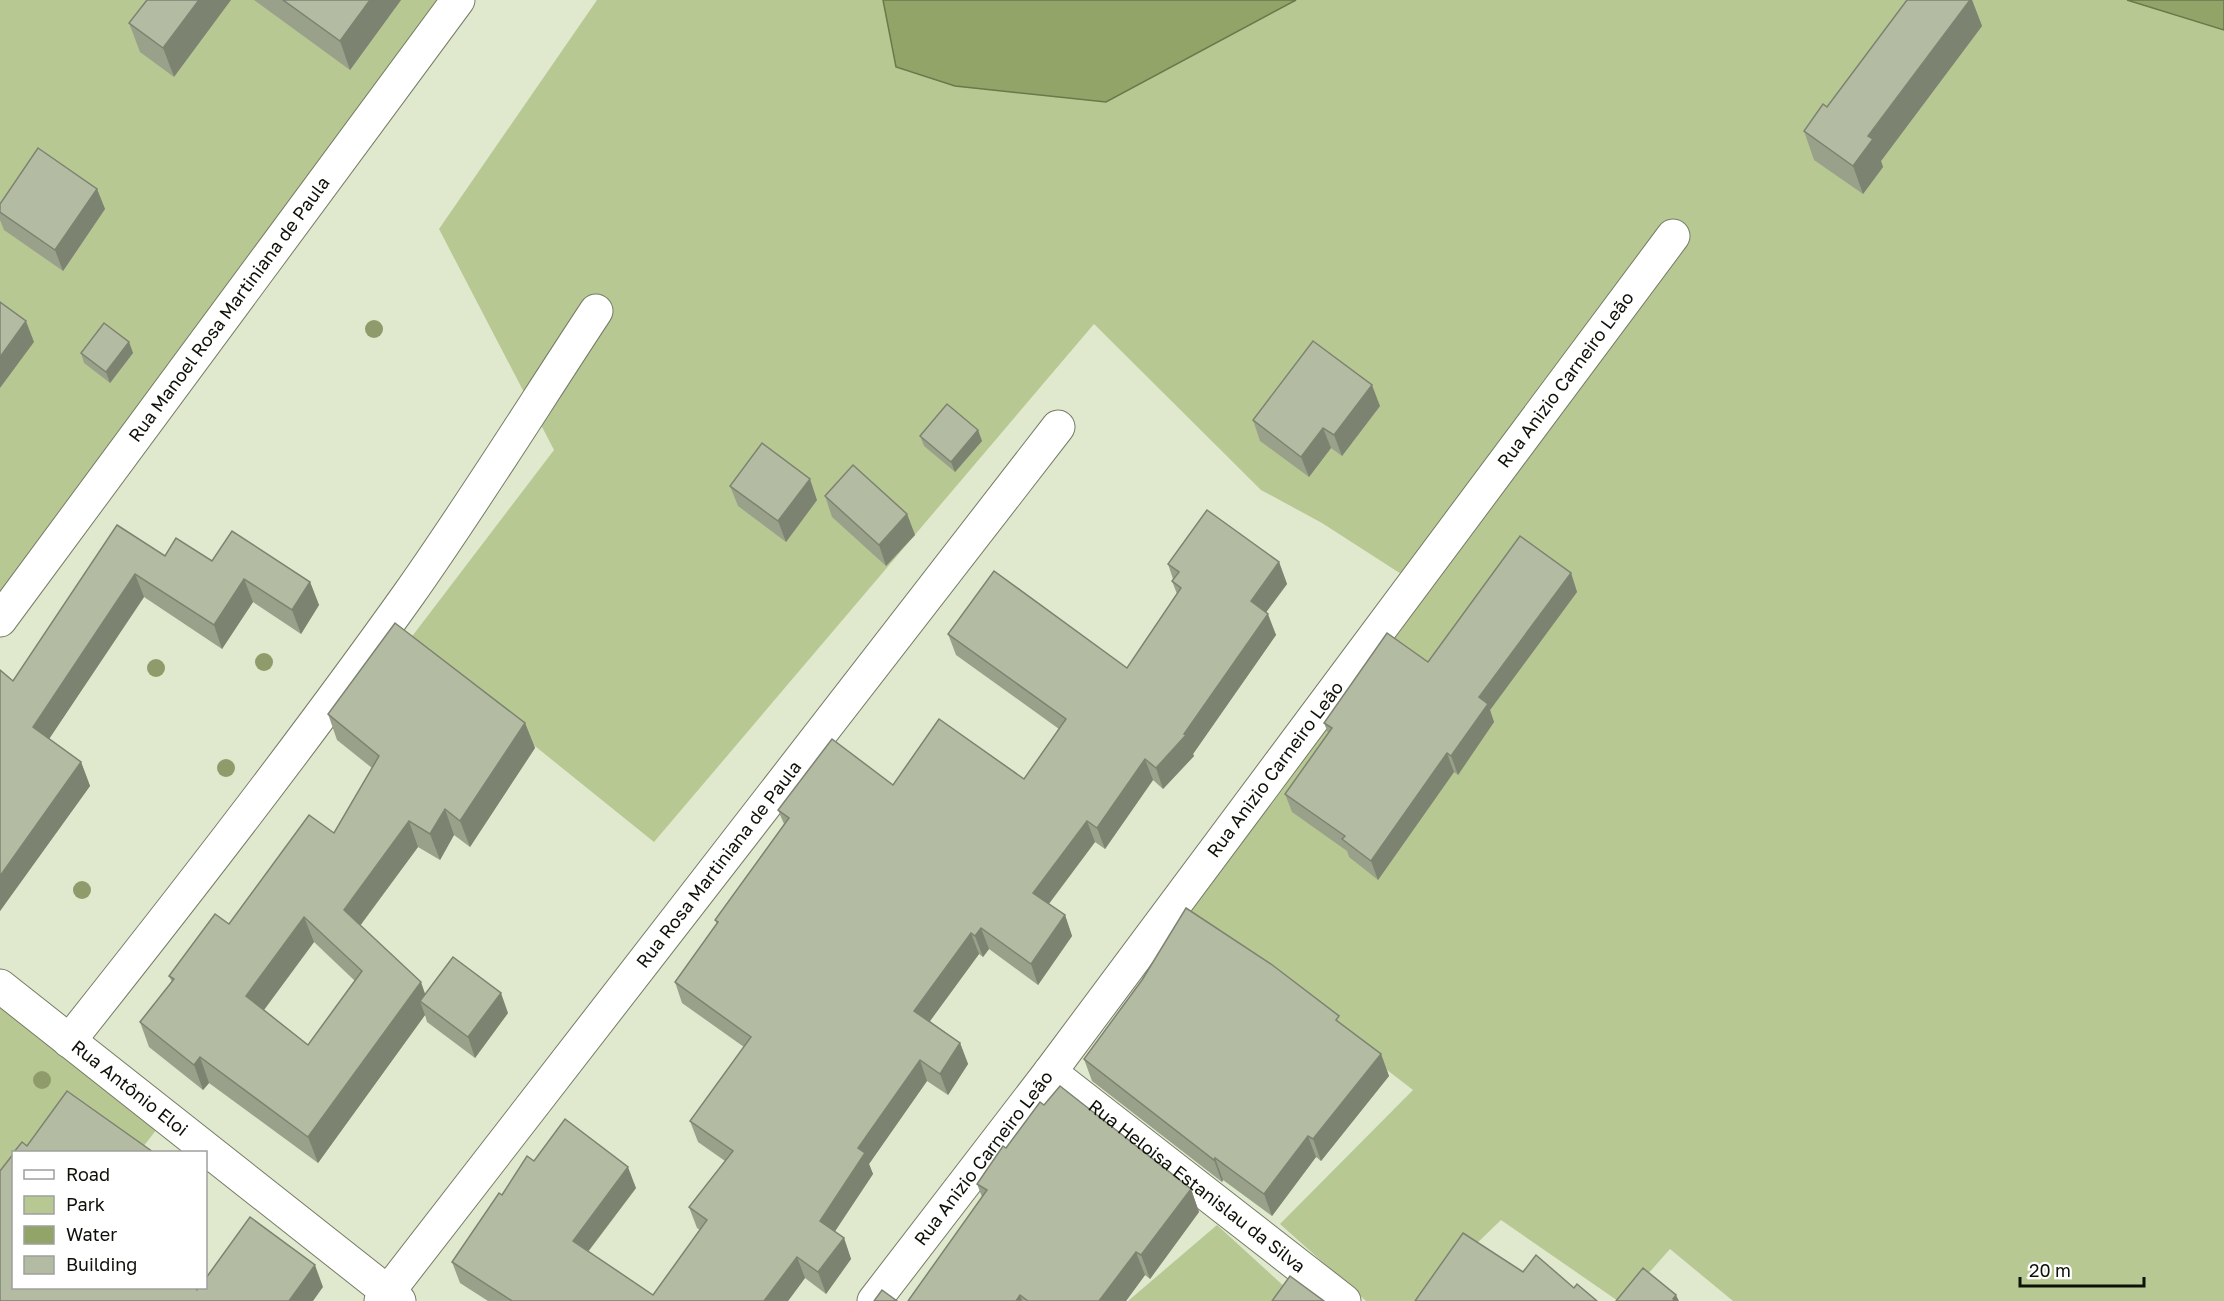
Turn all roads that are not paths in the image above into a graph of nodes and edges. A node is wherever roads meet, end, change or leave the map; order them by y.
1 (458, 0) edge
2 (1673, 236) dead end
3 (596, 311) dead end
4 (1058, 427) dead end
5 (0, 620) edge
6 (0, 986) edge
7 (69, 1041) junction
8 (1050, 1072) junction
9 (206, 1151) edge
10 (207, 1152) edge
11 (389, 1298) edge
12 (874, 1301) edge
13 (1344, 1301) edge

1 - 5 street, Rua Manoel Rosa Martiniana de Paula
2 - 8 street, Rua Anizio Carneiro Leão
3 - 7 street
4 - 11 street, Rua Rosa Martiniana de Paula
6 - 7 street, Rua Antônio Eloi
7 - 9 street, Rua Antônio Eloi
8 - 12 street, Rua Anizio Carneiro Leão
8 - 13 street, Rua Heloisa Estanislau da Silva
10 - 11 street, Rua Antônio Eloi

